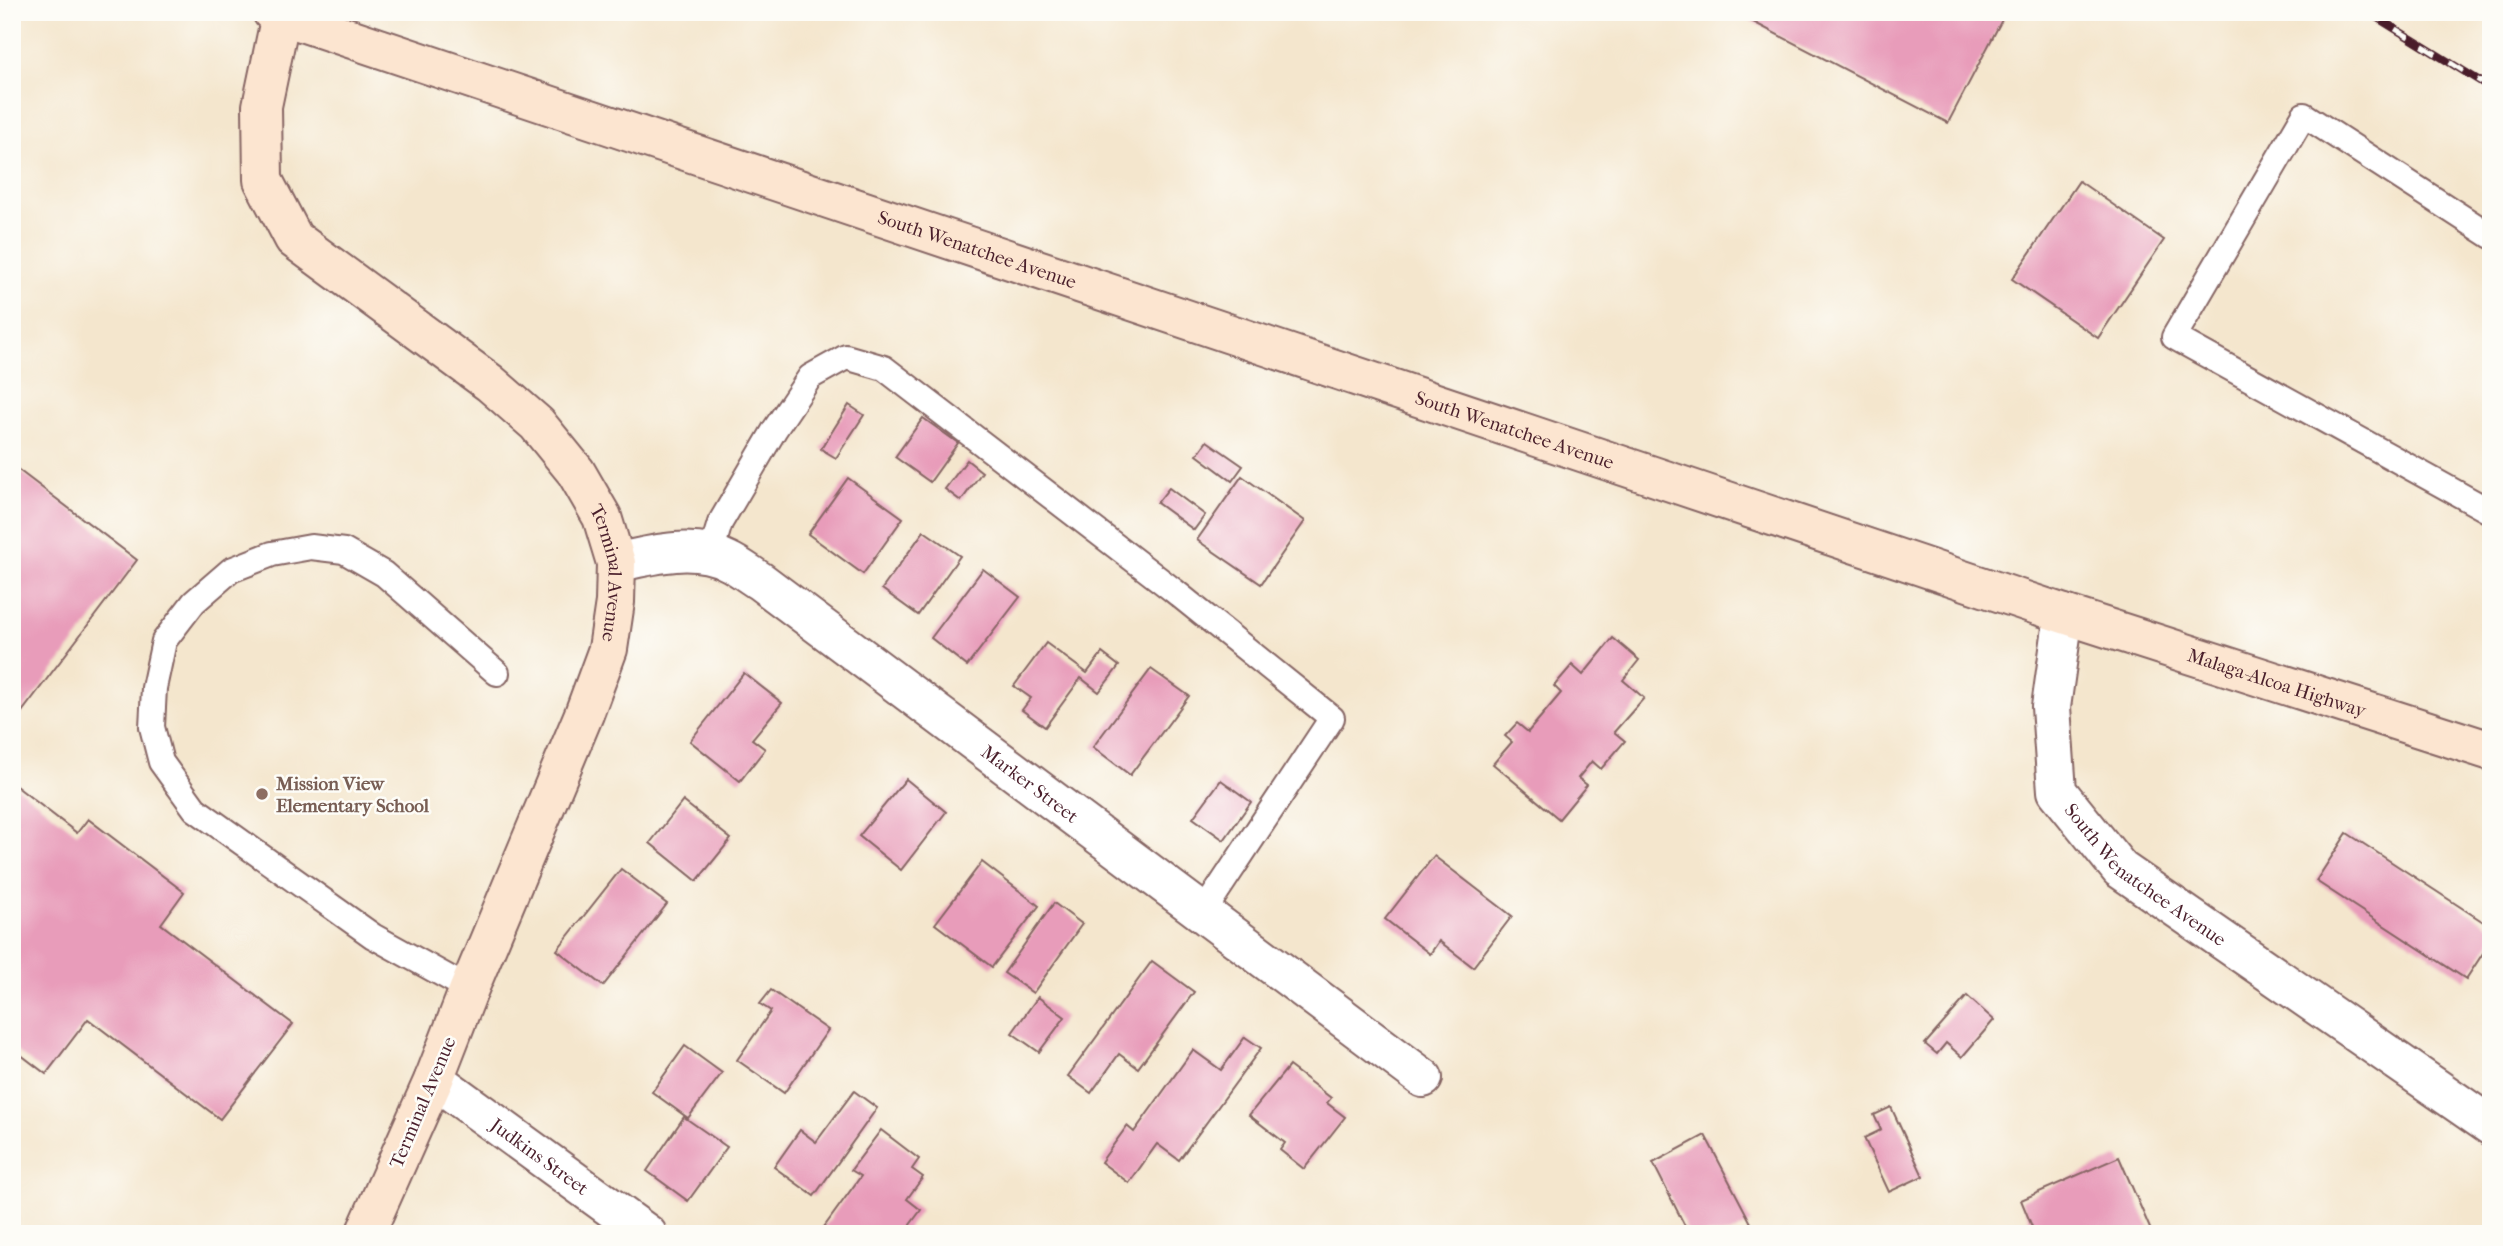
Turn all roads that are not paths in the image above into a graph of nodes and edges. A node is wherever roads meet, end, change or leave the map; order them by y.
1 (276, 14) edge
2 (2491, 236) edge
3 (2491, 512) edge
4 (710, 556) junction
5 (616, 563) junction
6 (2064, 614) junction
7 (497, 673) dead end
8 (2491, 751) edge
9 (1202, 914) junction
10 (469, 989) junction
11 (1423, 1078) dead end
12 (434, 1079) junction
13 (2491, 1126) edge
14 (365, 1234) edge
15 (647, 1234) edge

1 - 5 main road, Terminal Avenue
1 - 6 main road, South Wenatchee Avenue
2 - 3 lane
4 - 5 street, Marker Street
4 - 9 street, Marker Street
4 - 9 lane
5 - 10 main road, Terminal Avenue
6 - 8 main road, Malaga-Alcoa Highway
6 - 13 street, South Wenatchee Avenue
7 - 10 lane
9 - 11 street, Marker Street
10 - 12 main road, Terminal Avenue
12 - 14 main road, Terminal Avenue
12 - 15 street, Judkins Street

